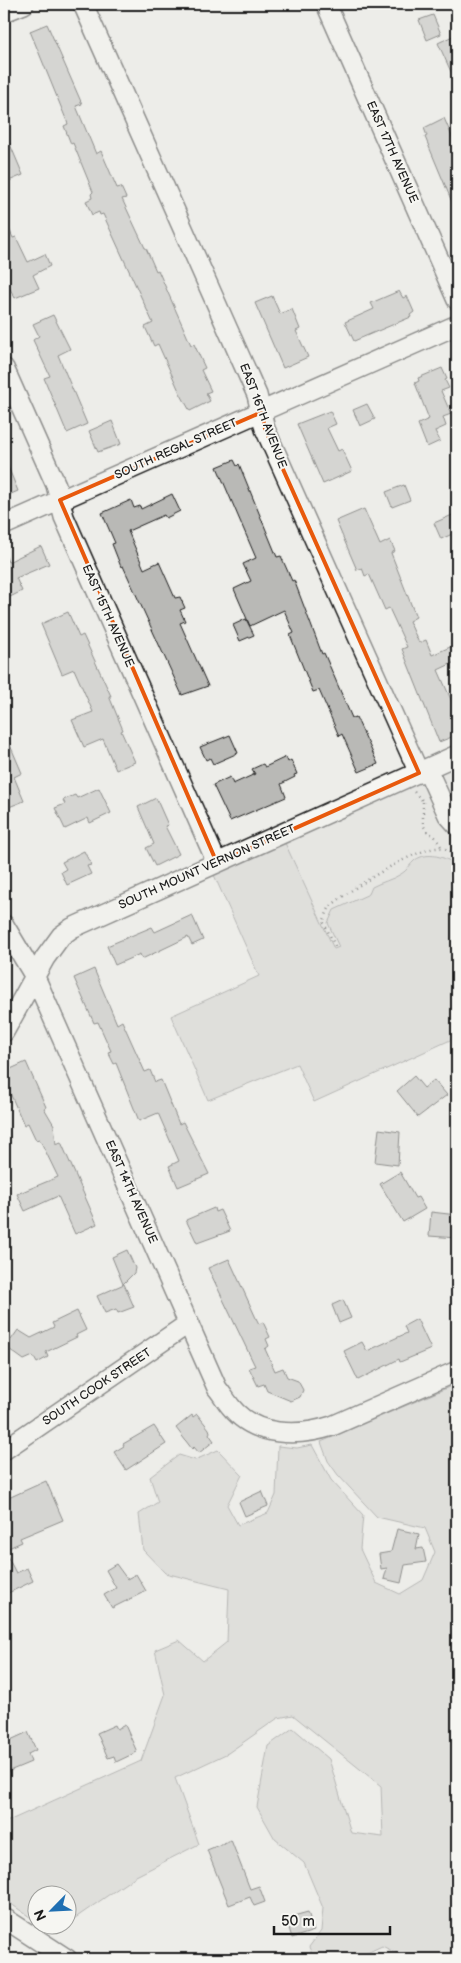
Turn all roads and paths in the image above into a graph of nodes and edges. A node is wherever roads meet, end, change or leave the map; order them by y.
1 (24, 4) edge
2 (83, 4) edge
3 (326, 4) edge
4 (4, 12) edge
5 (457, 300) edge
6 (457, 325) edge
7 (4, 368) edge
8 (262, 412) junction
9 (60, 500) junction
10 (4, 525) edge
11 (457, 755) edge
12 (420, 777) junction
13 (424, 792) dead end
14 (423, 801) junction
15 (457, 825) edge
16 (442, 848) junction
17 (457, 859) edge
18 (217, 863) junction
19 (4, 925) edge
20 (335, 946) dead end
21 (35, 977) junction
22 (4, 1032) edge
23 (189, 1323) junction
24 (457, 1371) edge
25 (4, 1450) edge
26 (4, 1918) edge
27 (66, 1959) edge

1 - 4 street
2 - 8 street, EAST 16TH AVENUE
3 - 5 street, EAST 17TH AVENUE
6 - 8 street, SOUTH REGAL STREET
7 - 9 street, EAST 15TH AVENUE
8 - 9 street, SOUTH REGAL STREET
8 - 12 street, EAST 16TH AVENUE
9 - 10 street, SOUTH REGAL STREET
9 - 18 street, EAST 15TH AVENUE
11 - 12 street, SOUTH MOUNT VERNON STREET
12 - 14 path
12 - 15 street, EAST 16TH AVENUE
12 - 18 street, SOUTH MOUNT VERNON STREET
13 - 14 path
14 - 16 path
16 - 17 path
16 - 20 path
18 - 21 street, SOUTH MOUNT VERNON STREET
19 - 21 street, EAST 14TH AVENUE
21 - 22 street, SOUTH MOUNT VERNON STREET
21 - 23 street, EAST 14TH AVENUE
23 - 24 street, EAST 14TH AVENUE
23 - 25 street, SOUTH COOK STREET
26 - 27 street

